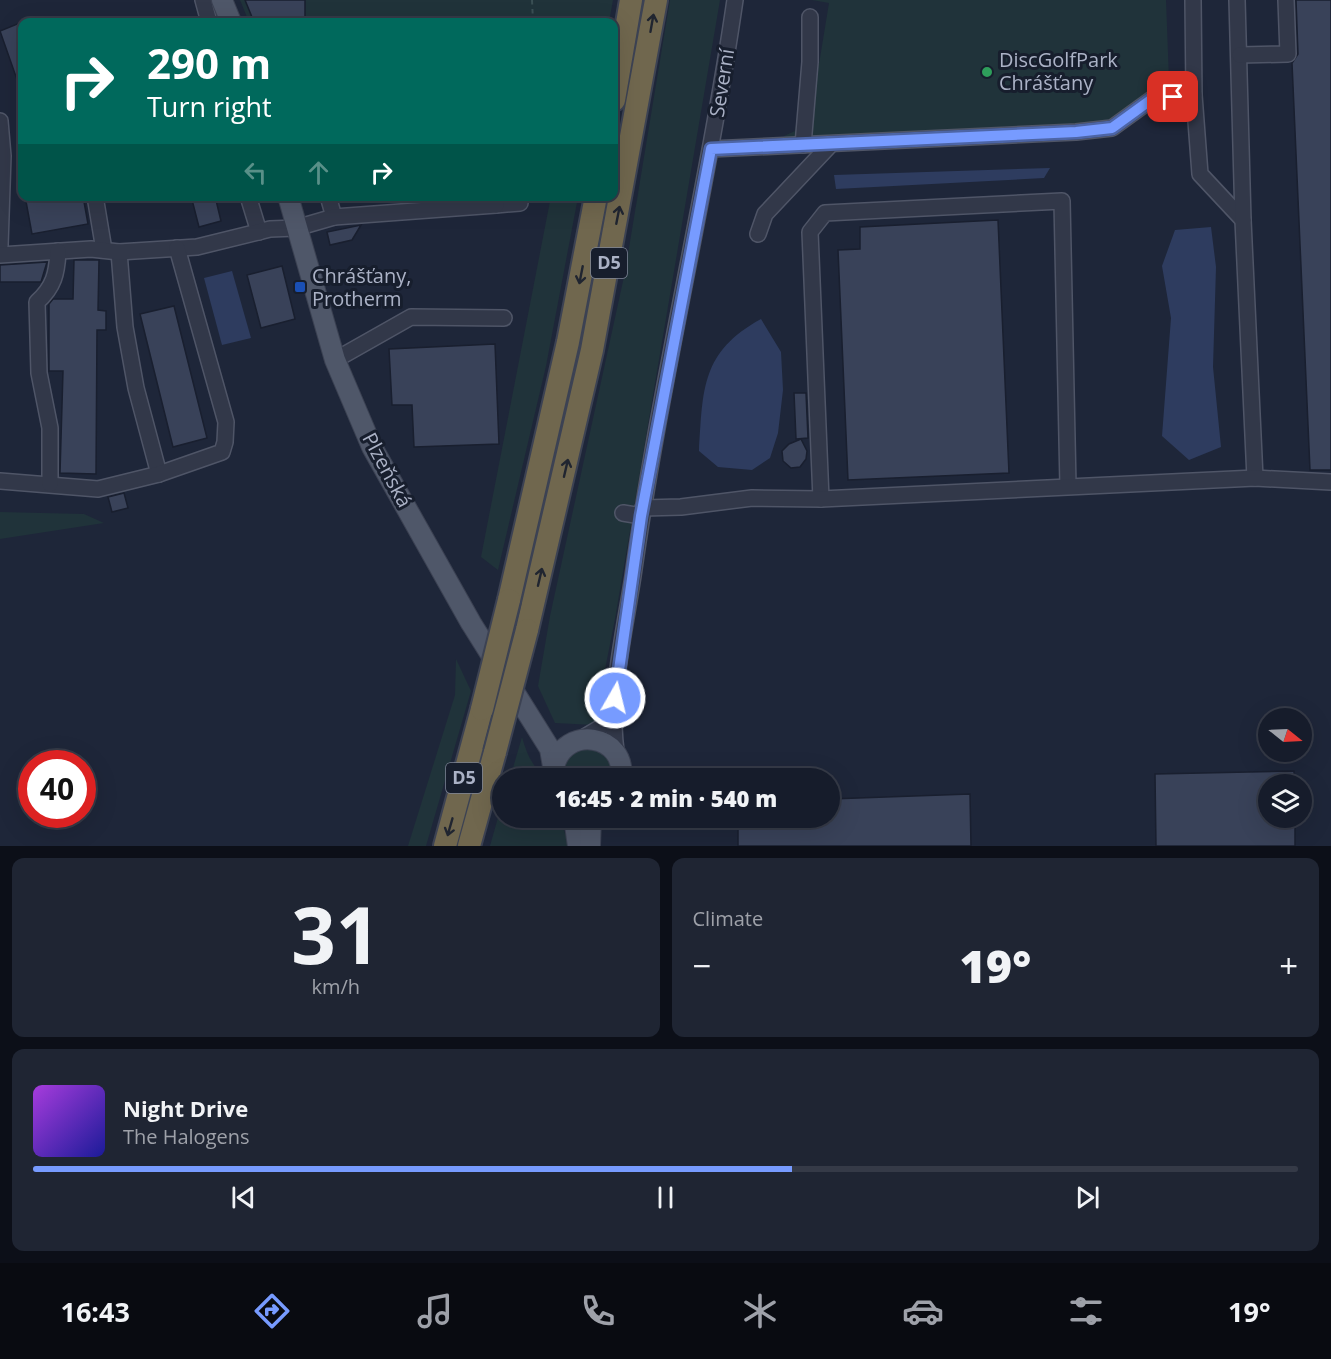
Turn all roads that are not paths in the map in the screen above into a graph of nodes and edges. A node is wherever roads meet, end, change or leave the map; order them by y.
1 (203, 0) edge
2 (222, 0) edge
3 (631, 0) edge
4 (656, 0) edge
5 (735, 0) edge
6 (1193, 0) edge
7 (1237, 0) edge
8 (1286, 0) edge
9 (810, 17) dead end
10 (209, 18) edge
11 (229, 18) edge
12 (1240, 55) junction
13 (618, 76) edge
14 (1194, 95) junction
15 (0, 121) edge
16 (831, 144) junction
17 (804, 146) junction
18 (711, 149) junction
19 (96, 201) edge
20 (250, 201) edge
21 (289, 201) edge
22 (329, 201) edge
23 (496, 201) edge
24 (520, 201) edge
25 (595, 201) edge
26 (334, 217) junction
27 (1243, 220) junction
28 (296, 228) junction
29 (259, 232) junction
30 (758, 234) dead end
31 (0, 246) edge
32 (177, 248) junction
33 (58, 251) junction
34 (111, 251) junction
35 (0, 255) edge
36 (504, 318) dead end
37 (335, 360) junction
38 (159, 474) junction
39 (1255, 478) junction
40 (0, 481) edge
41 (1331, 482) edge
42 (50, 484) junction
43 (1068, 486) junction
44 (821, 499) junction
45 (642, 512) junction
46 (623, 513) dead end
47 (615, 698) junction
48 (532, 723) junction
49 (579, 740) junction
50 (617, 756) junction
51 (554, 768) edge
52 (557, 768) edge
53 (621, 768) edge
54 (575, 828) edge
55 (591, 828) edge
56 (445, 846) edge
57 (469, 846) edge
58 (578, 846) edge
59 (590, 846) edge

1 - 10 street
2 - 11 main road
3 - 13 highway
57 -> 4 highway, D5, bridge
5 - 18 street, Severní
6 - 14 street
7 - 12 street
8 - 12 street
9 - 17 street
12 - 27 street
14 - 16 street
14 - 27 street
15 - 31 street
16 - 17 street
16 - 30 street
17 - 18 street
18 - 45 street, Severní
19 - 34 street
20 - 29 street
21 - 28 main road, Plzeňská
22 - 26 street
23 - 24 street
23 - 26 street
25 -> 56 highway, D5, bridge
26 - 28 street
27 - 39 street
28 - 29 street
28 - 37 main road, Plzeňská
29 - 32 street
32 - 34 street
32 - 38 street
33 - 34 street
33 - 35 street
33 - 42 street
34 - 38 street
36 - 37 street
37 - 48 main road, Plzeňská
38 - 42 street
39 - 41 street
39 - 43 street
40 - 42 street
43 - 44 street
43 - 44 street
44 - 45 street
45 - 46 street
45 - 47 street, Severní
47 - 49 street, Severní
47 - 50 street, Severní
48 - 49 main road, Plzeňská
48 - 51 main road, Plzeňská
49 - 50 main road, Plzeňská
49 - 52 main road, Plzeňská
50 - 53 main road
54 - 58 main road
55 - 59 main road

